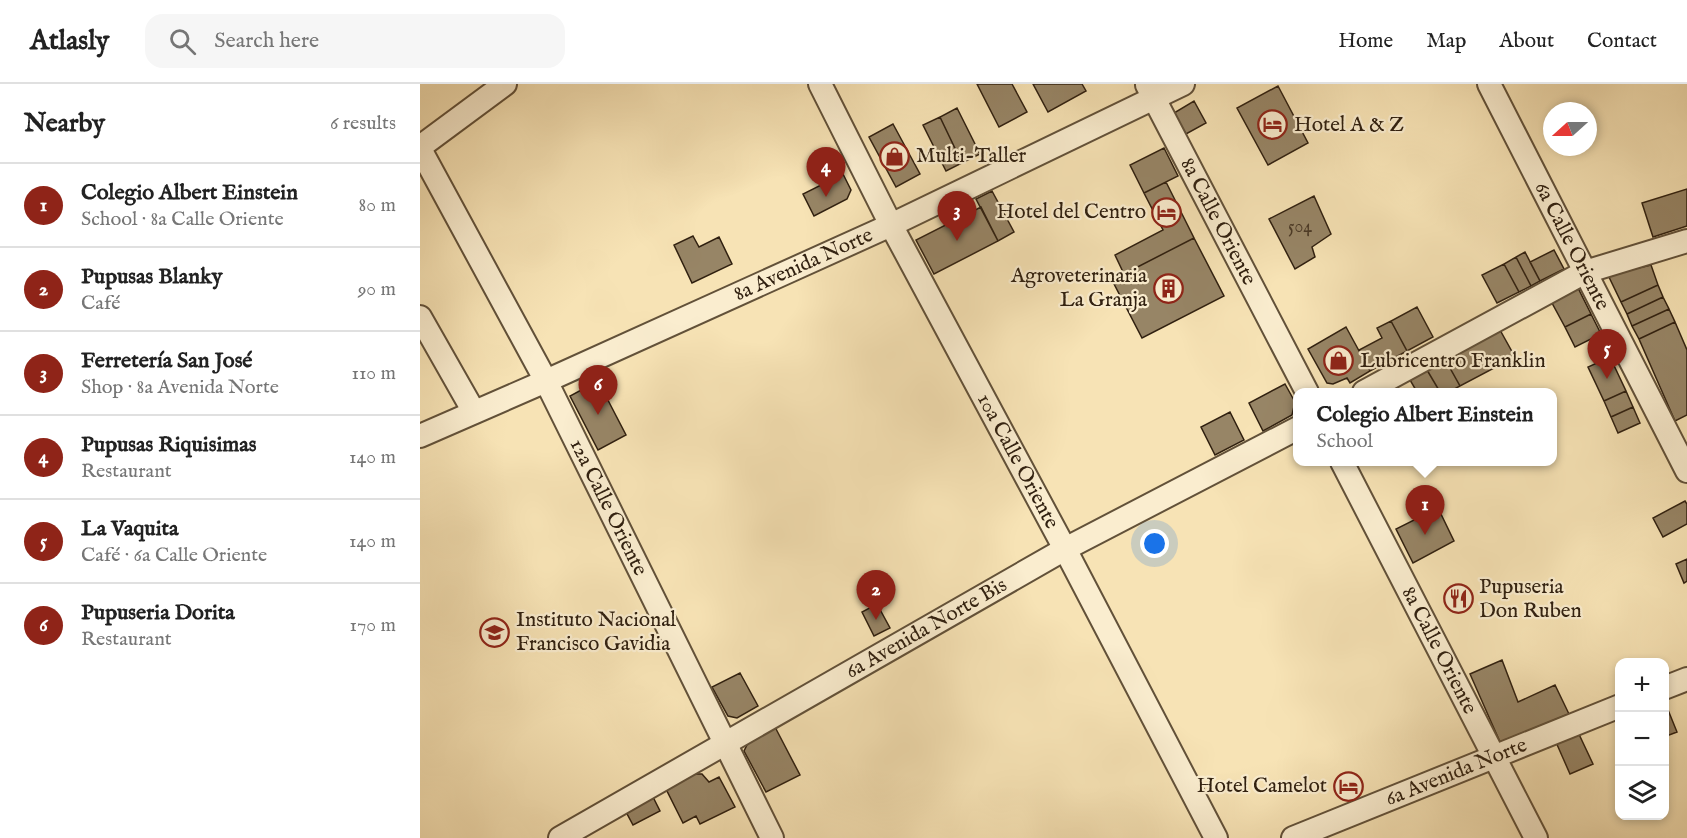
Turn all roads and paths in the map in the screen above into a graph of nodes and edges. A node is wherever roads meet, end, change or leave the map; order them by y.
1 (505, 84) edge
2 (820, 84) edge
3 (1183, 84) edge
4 (1489, 84) edge
5 (1150, 91) edge
6 (420, 148) edge
7 (891, 225) junction
8 (1687, 241) edge
9 (1585, 272) junction
10 (420, 317) edge
11 (546, 381) junction
12 (1304, 388) edge
13 (1373, 388) edge
14 (474, 412) junction
15 (1293, 431) edge
16 (420, 436) edge
17 (1344, 466) edge
18 (1687, 471) edge
19 (1065, 549) junction
20 (1687, 678) edge
21 (1669, 686) edge
22 (1615, 708) edge
23 (725, 743) junction
24 (1494, 758) junction
25 (560, 838) edge
26 (772, 838) edge
27 (1216, 838) edge
28 (1293, 838) edge
29 (1536, 838) edge

1 - 6 street
2 - 7 street, 10a Calle Oriente
3 - 5 street, 8a Avenida Norte
4 - 9 street, 6a Calle Oriente
5 - 7 street, 8a Avenida Norte
5 - 12 street, 8a Calle Oriente
6 - 11 street, 12a Calle Oriente
7 - 11 street, 8a Avenida Norte
7 - 19 street, 10a Calle Oriente
8 - 9 street
9 - 13 street
9 - 18 street, 6a Calle Oriente
10 - 14 street
11 - 14 street, 8a Avenida Norte
11 - 23 street, 12a Calle Oriente
14 - 16 street, 8a Avenida Norte
15 - 19 street, 6a Avenida Norte Bis
17 - 24 street, 8a Calle Oriente
19 - 23 street, 6a Avenida Norte Bis
19 - 27 street, 10a Calle Oriente
20 - 21 street
22 - 24 street, 6a Avenida Norte
23 - 25 street, 6a Avenida Norte Bis
23 - 26 street, 12a Calle Oriente
24 - 28 street, 6a Avenida Norte
24 - 29 street, 8a Calle Oriente

